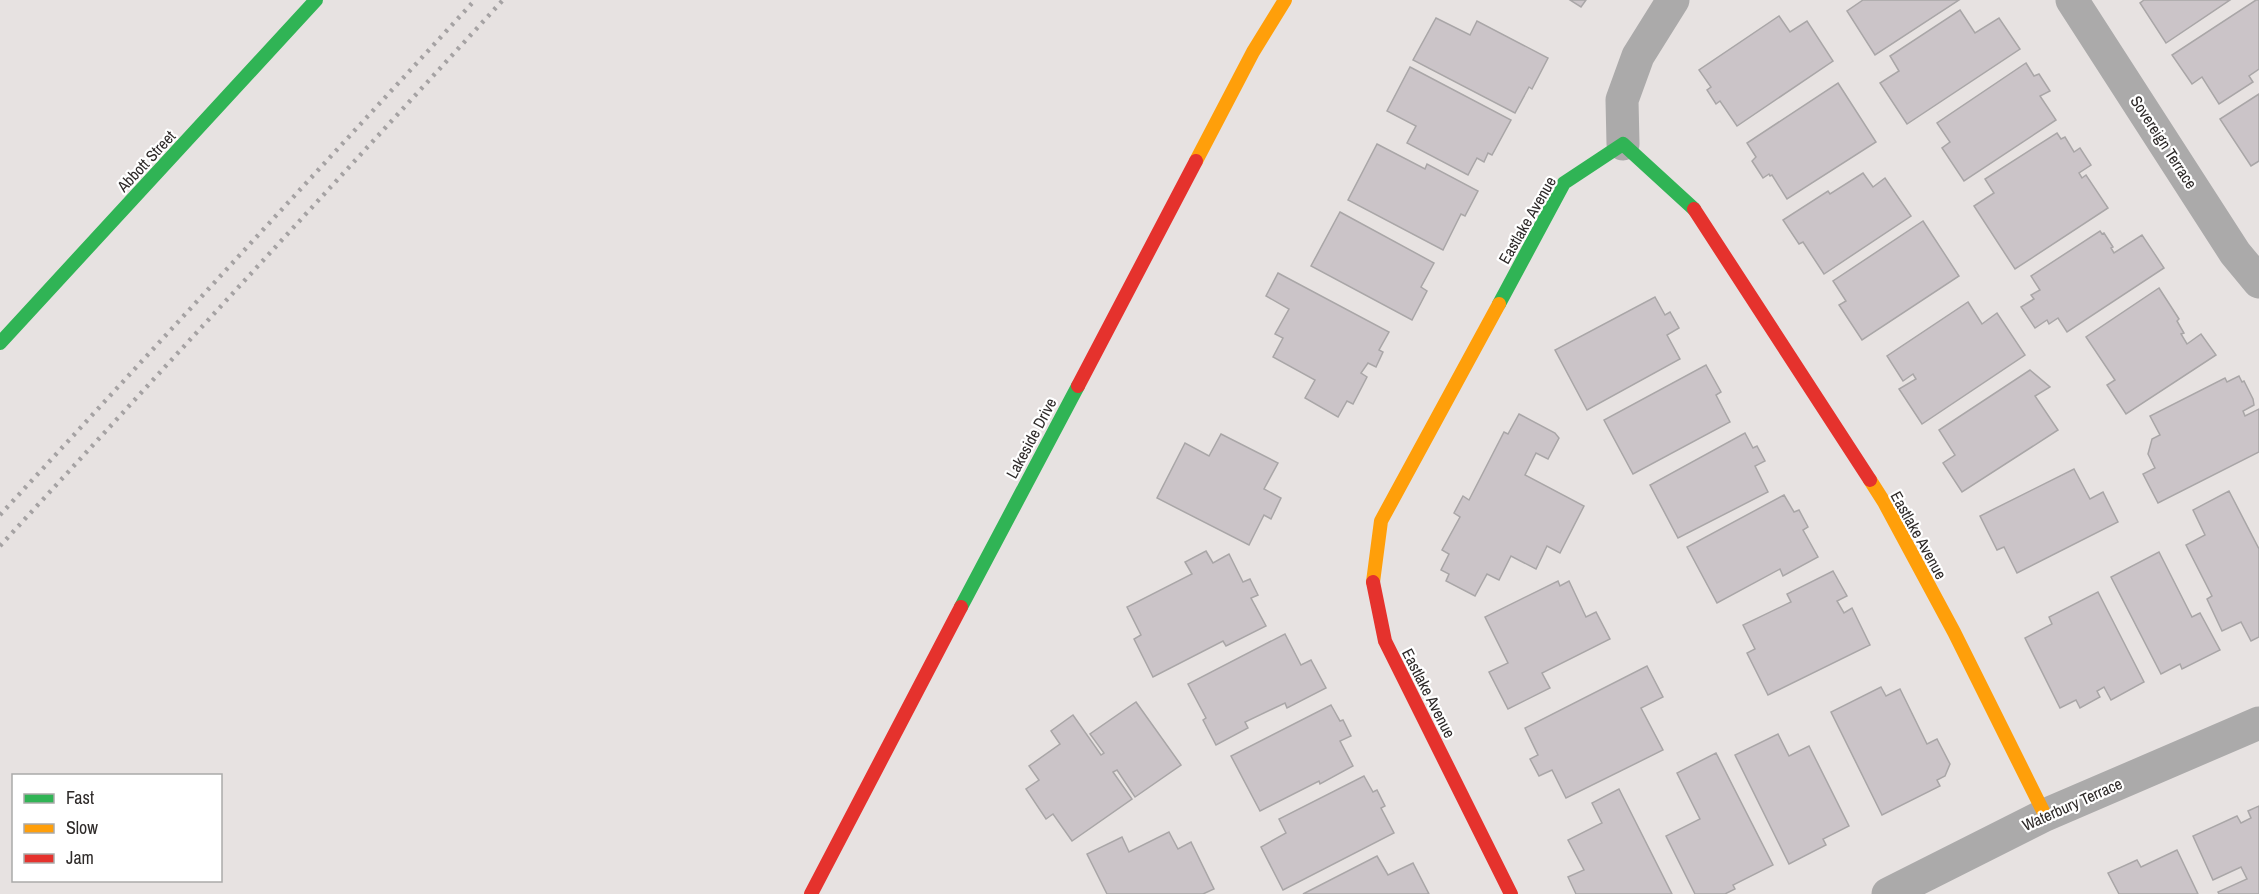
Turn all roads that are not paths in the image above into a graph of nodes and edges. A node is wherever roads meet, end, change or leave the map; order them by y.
1 (316, 0) edge
2 (1285, 0) edge
3 (1673, 0) edge
4 (2072, 0) edge
5 (1623, 144) junction
6 (2259, 282) edge
7 (0, 343) edge
8 (2259, 723) edge
9 (2045, 815) junction
10 (811, 894) edge
11 (1511, 894) edge
12 (1888, 894) edge

1 - 7 street, Abbott Street
2 - 10 street, Lakeside Drive
3 - 5 street
4 - 6 street, Sovereign Terrace
5 - 9 street, Eastlake Avenue
5 - 11 street, Eastlake Avenue
8 - 9 street, Waterbury Terrace
9 - 12 street, Waterbury Terrace

